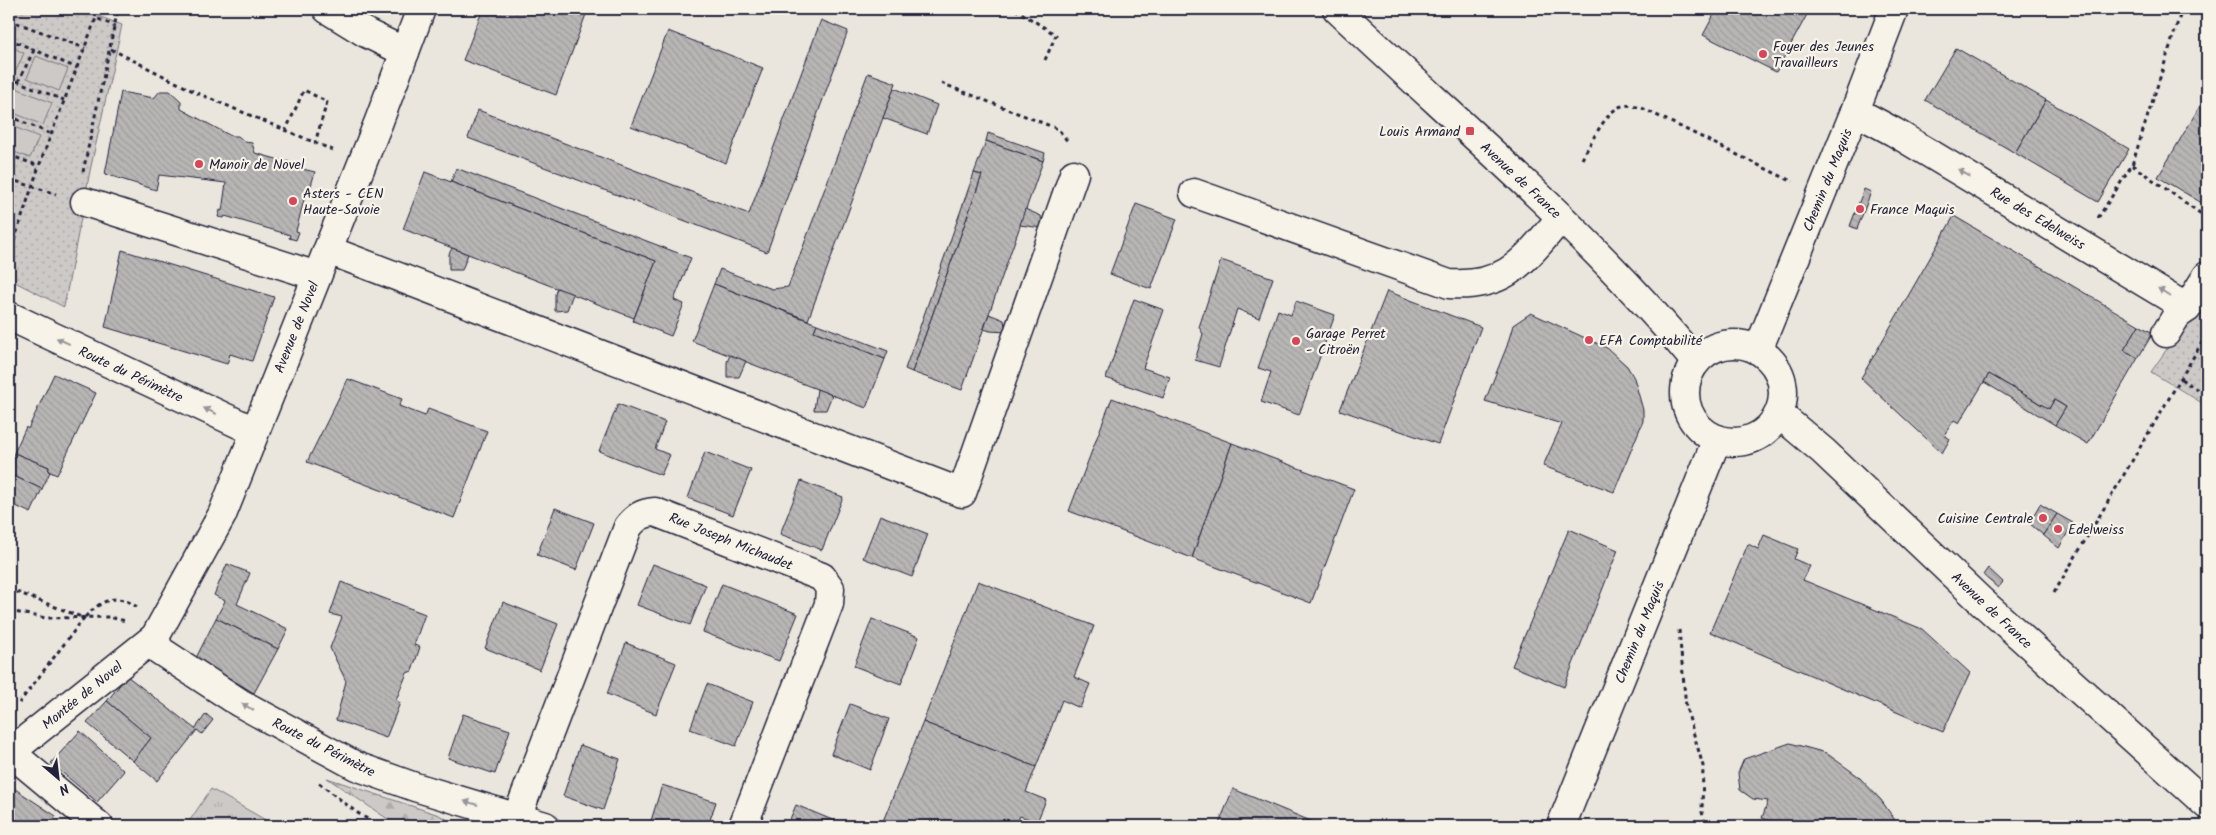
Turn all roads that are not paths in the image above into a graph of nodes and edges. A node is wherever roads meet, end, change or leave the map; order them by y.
1 (327, 9) edge
2 (421, 9) edge
3 (1337, 9) edge
4 (1894, 9) edge
5 (405, 52) junction
6 (1855, 111) junction
7 (1074, 174) road end
8 (1194, 193) dead end
9 (81, 201) road end
10 (1561, 218) junction
11 (328, 250) junction
12 (317, 276) junction
13 (2207, 276) edge
14 (9, 316) edge
15 (1758, 350) junction
16 (1695, 361) junction
17 (1779, 414) junction
18 (254, 431) junction
19 (1716, 439) junction
20 (158, 631) junction
21 (9, 752) edge
22 (2207, 805) edge
23 (517, 817) junction
24 (99, 826) edge
25 (545, 826) edge
26 (743, 826) edge
27 (1561, 826) edge

1 - 5 street
2 - 5 street, Avenue de Novel
3 - 10 street, Avenue de France
4 - 6 street, Chemin du Maquis
5 - 11 street, Avenue de Novel
13 -> 6 street, Rue des Edelweiss
6 - 15 street, Chemin du Maquis
7 - 11 street
8 - 10 street
9 - 12 street
10 - 16 street, Avenue de France
11 - 12 street, Avenue de Novel
12 - 18 street, Avenue de Novel
18 -> 14 street, Route du Périmètre
15 - 16 street
15 - 17 street
16 - 19 street
17 - 19 street
17 - 22 street, Avenue de France
18 - 20 street, Avenue de Novel
19 - 27 street, Chemin du Maquis
20 - 21 street, Montée de Novel
23 -> 20 street, Route du Périmètre
21 - 24 street
23 - 25 street, Route du Périmètre
23 - 26 street, Rue Joseph Michaudet

